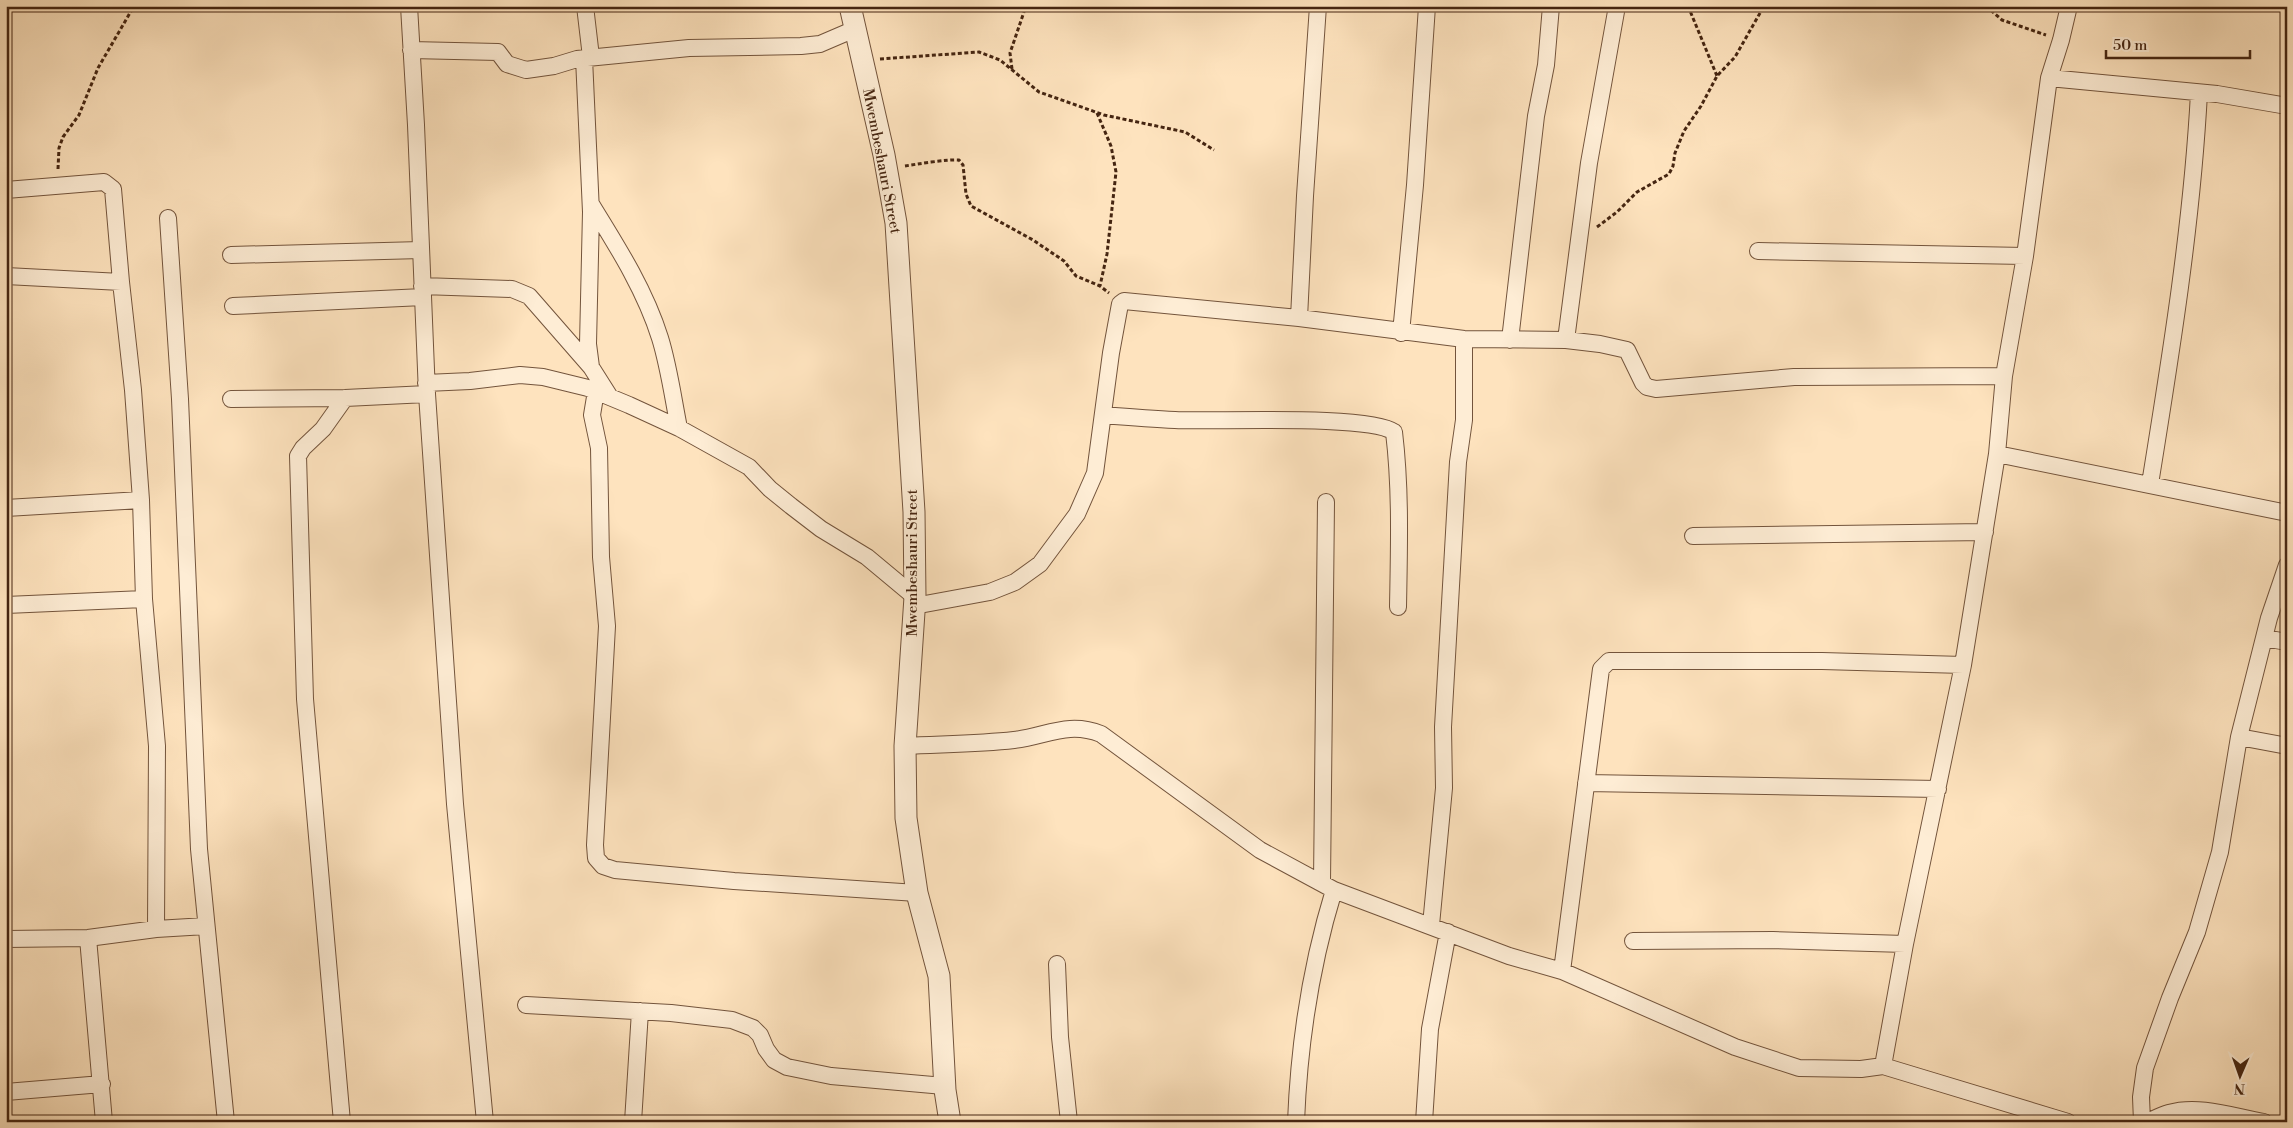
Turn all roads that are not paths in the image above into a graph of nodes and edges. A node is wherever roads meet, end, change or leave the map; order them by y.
1 (409, 6) edge
2 (586, 6) edge
3 (850, 6) edge
4 (1318, 6) edge
5 (1427, 6) edge
6 (1551, 6) edge
7 (1617, 6) edge
8 (2068, 6) edge
9 (855, 29) junction
10 (411, 50) junction
11 (588, 58) junction
12 (2049, 78) junction
13 (2199, 93) junction
14 (2287, 106) edge
15 (6, 190) edge
16 (591, 204) junction
17 (168, 218) dead end
18 (421, 250) junction
19 (1758, 251) dead end
20 (231, 255) dead end
21 (2025, 256) junction
22 (6, 276) edge
23 (121, 282) junction
24 (423, 292) junction
25 (233, 306) dead end
26 (1299, 318) junction
27 (1402, 333) junction
28 (1464, 339) junction
29 (1510, 340) junction
30 (1566, 340) junction
31 (592, 367) junction
32 (2004, 376) junction
33 (426, 389) junction
34 (603, 394) junction
35 (346, 398) junction
36 (232, 399) dead end
37 (1103, 415) junction
38 (679, 428) junction
39 (1997, 454) junction
40 (2150, 484) junction
41 (141, 500) junction
42 (1326, 502) dead end
43 (6, 508) edge
44 (2287, 513) edge
45 (1985, 532) junction
46 (1693, 536) dead end
47 (2287, 565) edge
48 (144, 599) junction
49 (914, 602) junction
50 (6, 605) edge
51 (1398, 607) dead end
52 (2264, 638) junction
53 (2287, 642) edge
54 (1963, 665) junction
55 (2239, 736) junction
56 (905, 746) junction
57 (2287, 746) edge
58 (1586, 783) junction
59 (1938, 789) junction
60 (1328, 887) junction
61 (917, 893) junction
62 (1431, 925) junction
63 (206, 926) junction
64 (156, 929) junction
65 (1448, 932) junction
66 (88, 938) junction
67 (6, 939) edge
68 (1633, 941) dead end
69 (1905, 944) junction
70 (1057, 964) dead end
71 (1562, 971) junction
72 (526, 1005) dead end
73 (640, 1012) junction
74 (1883, 1066) junction
75 (102, 1084) junction
76 (944, 1086) junction
77 (6, 1092) edge
78 (2156, 1120) edge
79 (104, 1122) edge
80 (226, 1122) edge
81 (342, 1122) edge
82 (485, 1122) edge
83 (633, 1122) edge
84 (950, 1122) edge
85 (1069, 1122) edge
86 (1296, 1122) edge
87 (1424, 1122) edge
88 (2068, 1122) edge
89 (2142, 1122) edge
90 (2264, 1122) edge

1 - 10 street
2 - 11 street
3 - 9 street, Mwembeshauri Street
4 - 26 street
5 - 27 street
6 - 29 street
7 - 30 street
8 - 12 street
9 - 11 street
9 - 49 street, Mwembeshauri Street
10 - 11 street
10 - 18 street
11 - 16 street
12 - 13 street
12 - 21 street
13 - 14 street
13 - 40 street
15 - 23 street
16 - 31 street
16 - 38 street
17 - 63 street
18 - 20 street
18 - 24 street
19 - 21 street
21 - 32 street
22 - 23 street
23 - 41 street
24 - 25 street
24 - 31 street
24 - 33 street
26 - 27 street
26 - 37 street
27 - 28 street
28 - 29 street
28 - 62 street
29 - 30 street
30 - 32 street
31 - 34 street
32 - 39 street
33 - 34 street
33 - 35 street
33 - 82 street
34 - 38 street
34 - 61 street
35 - 36 street
35 - 81 street
37 - 49 street
37 - 51 street
38 - 49 street
39 - 40 street
39 - 45 street
40 - 44 street
41 - 43 street
41 - 48 street
42 - 60 street
45 - 46 street
45 - 54 street
47 - 52 street
48 - 50 street
48 - 64 street
49 - 56 street, Mwembeshauri Street
52 - 53 street
52 - 55 street
54 - 58 street
54 - 59 street
55 - 57 street
55 - 89 street
56 - 60 street
56 - 61 street, Mwembeshauri Street
58 - 59 street
58 - 71 street
59 - 69 street
60 - 62 street
60 - 86 street
61 - 76 street, Mwembeshauri Street
62 - 65 street
63 - 64 street
63 - 80 street
64 - 66 street
65 - 71 street
65 - 87 street
66 - 67 street
66 - 75 street
68 - 69 street
69 - 74 street
70 - 85 street
71 - 74 street
72 - 73 street
73 - 76 street
73 - 83 street
74 - 88 street
75 - 77 street
75 - 79 street
76 - 84 street, Mwembeshauri Street
78 - 90 street

